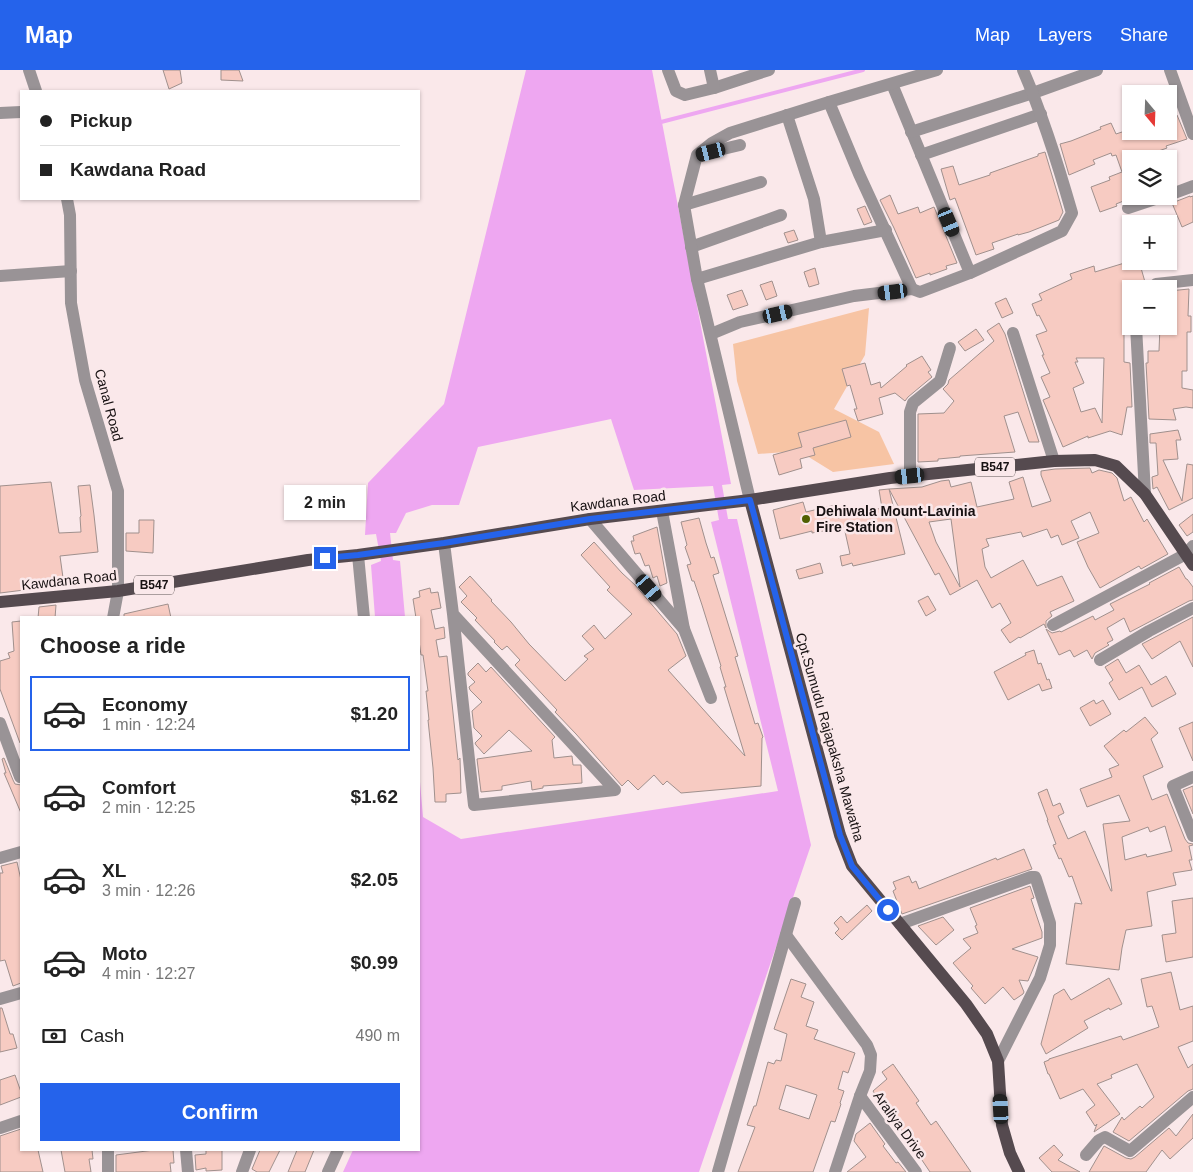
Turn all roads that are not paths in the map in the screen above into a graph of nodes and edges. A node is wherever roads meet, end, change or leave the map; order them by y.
1 (29, 70) edge
2 (668, 70) edge
3 (710, 70) edge
4 (769, 70) edge
5 (937, 70) edge
6 (1023, 70) edge
7 (1097, 70) edge
8 (1170, 70) edge
9 (744, 74) edge
10 (892, 84) junction
11 (714, 88) junction
12 (36, 90) edge
13 (1033, 93) junction
14 (829, 102) junction
15 (20, 112) edge
16 (0, 113) edge
17 (1041, 114) junction
18 (788, 115) junction
19 (911, 132) junction
20 (1193, 134) edge
21 (740, 145) dead end
22 (697, 155) junction
23 (921, 155) junction
24 (761, 182) dead end
25 (1193, 186) edge
26 (1177, 191) edge
27 (66, 200) edge
28 (684, 205) junction
29 (1137, 205) edge
30 (1128, 208) dead end
31 (780, 215) dead end
32 (886, 230) junction
33 (821, 242) junction
34 (691, 247) junction
35 (71, 271) junction
36 (970, 273) junction
37 (0, 276) edge
38 (697, 279) junction
39 (1193, 280) edge
40 (1177, 282) edge
41 (912, 289) junction
42 (1013, 333) dead end
43 (710, 334) junction
44 (1136, 335) edge
45 (950, 348) dead end
46 (1054, 461) junction
47 (910, 476) junction
48 (1145, 494) junction
49 (745, 501) junction
50 (662, 511) junction
51 (590, 519) junction
52 (444, 543) junction
53 (1189, 550) edge
54 (358, 555) junction
55 (1193, 565) edge
56 (118, 591) junction
57 (0, 602) edge
58 (1193, 608) edge
59 (453, 614) junction
60 (113, 616) edge
61 (364, 616) edge
62 (1052, 625) dead end
63 (684, 629) junction
64 (1100, 660) dead end
65 (710, 698) dead end
66 (0, 723) edge
67 (20, 777) dead end
68 (1193, 777) edge
69 (1193, 836) edge
70 (20, 852) edge
71 (0, 858) edge
72 (795, 903) dead end
73 (900, 924) junction
74 (786, 935) junction
75 (20, 994) edge
76 (0, 999) edge
77 (998, 1061) junction
78 (860, 1096) junction
79 (1193, 1097) edge
80 (20, 1121) edge
81 (0, 1128) edge
82 (108, 1151) edge
83 (186, 1151) edge
84 (250, 1151) edge
85 (338, 1151) edge
86 (1086, 1155) dead end
87 (108, 1172) edge
88 (188, 1172) edge
89 (242, 1172) edge
90 (328, 1172) edge
91 (718, 1172) edge
92 (835, 1172) edge
93 (916, 1172) edge
94 (1019, 1172) edge

1 - 12 street
2 - 11 street
3 - 11 street
4 - 9 street
5 - 10 street
6 - 13 street
7 - 13 street
8 - 20 street
9 - 11 street
10 - 14 street
10 - 19 street
13 - 17 street
13 - 19 street
14 - 18 street
14 - 32 street
15 - 16 street
17 - 23 street
17 - 36 street
18 - 22 street
18 - 33 street
19 - 23 street
21 - 22 street
22 - 28 street
23 - 36 street
24 - 28 street
25 - 26 street
27 - 35 street, Canal Road
28 - 34 street
29 - 30 street
31 - 34 street
32 - 33 street
32 - 41 street
33 - 38 street
34 - 38 street
35 - 37 street
35 - 56 street, Canal Road
36 - 41 street
38 - 43 street
39 - 40 street
41 - 43 street
42 - 46 street
43 - 49 street
44 - 48 street
45 - 47 street
46 - 47 main road, Kawdana Road / B547
46 - 48 main road, Kawdana Road / B547
47 - 49 main road, Kawdana Road / B547
48 - 53 main road, Kawdana Road / B547
49 - 50 main road, Kawdana Road / B547
49 - 73 main road, Cpt.Sumudu Rajapaksha Mawatha
50 - 51 main road, Kawdana Road / B547
50 - 63 street
51 - 52 main road, Kawdana Road / B547
51 - 63 street
52 - 54 main road, Kawdana Road / B547
52 - 59 street
53 - 55 main road, Kawdana Road / B547
53 - 62 street
54 - 56 main road, Kawdana Road / B547
54 - 61 street
56 - 57 main road, Kawdana Road / B547
56 - 60 street, Canal Road
58 - 64 street
59 - 59 street
63 - 65 street
66 - 67 street
68 - 69 street
70 - 71 street
72 - 74 street
73 - 77 main road, Cpt.Sumudu Rajapaksha Mawatha
73 - 77 street
74 - 78 street
74 - 91 street
75 - 76 street
77 - 94 main road, Cpt.Sumudu Rajapaksha Mawatha
78 - 92 street
78 - 93 street, Araliya Drive
79 - 86 street
80 - 81 street
82 - 87 street
83 - 88 street
84 - 89 street
85 - 90 street

